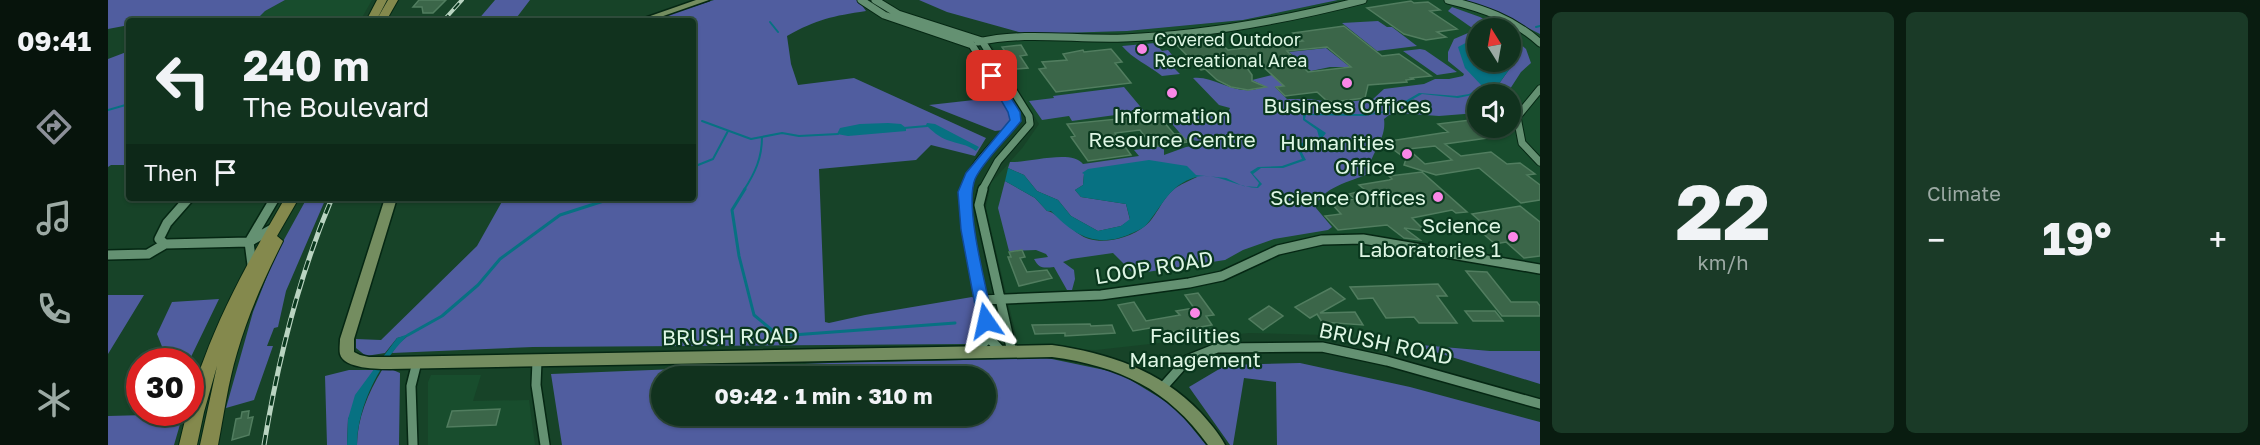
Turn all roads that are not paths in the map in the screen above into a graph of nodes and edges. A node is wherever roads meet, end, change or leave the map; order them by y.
1 (382, 0) edge
2 (393, 0) edge
3 (705, 0) edge
4 (861, 0) edge
5 (875, 0) edge
6 (1363, 0) edge
7 (1448, 0) edge
8 (373, 18) edge
9 (383, 18) edge
10 (649, 18) edge
11 (982, 41) junction
12 (1540, 43) edge
13 (972, 45) junction
14 (1540, 89) edge
15 (1540, 162) edge
16 (186, 201) edge
17 (273, 201) edge
18 (290, 201) edge
19 (300, 201) edge
20 (390, 201) edge
21 (275, 227) junction
22 (249, 242) junction
23 (165, 244) junction
24 (108, 255) edge
25 (251, 267) junction
26 (1540, 269) edge
27 (999, 299) junction
28 (981, 300) junction
29 (989, 338) junction
30 (1007, 352) junction
31 (935, 353) junction
32 (537, 361) junction
33 (417, 362) junction
34 (1163, 387) junction
35 (1540, 404) edge
36 (188, 445) edge
37 (209, 445) edge
38 (413, 445) edge
39 (545, 445) edge
40 (1217, 445) edge

1 - 8 main road
2 - 9 main road
3 - 10 street
4 - 13 street
5 - 11 street
6 - 11 street
7 - 12 street
11 - 13 street
11 - 27 street
13 - 28 street
14 - 15 street
16 - 23 street
17 - 22 street
18 - 21 main road
19 - 37 main road
20 - 33 street, BRUSH ROAD
21 - 22 street
21 - 25 main road
22 - 23 street
22 - 25 street
23 - 24 street
25 - 36 main road
26 - 27 street, LOOP ROAD
27 - 28 street, LOOP ROAD
27 - 30 street
28 - 29 street
29 - 30 street
29 - 31 street
30 - 31 street, BRUSH ROAD
30 - 34 street, BRUSH ROAD
31 - 32 street, BRUSH ROAD
32 - 33 street, BRUSH ROAD
32 - 39 street
33 - 38 street
34 - 35 street, BRUSH ROAD
34 - 40 street, BRUSH ROAD

